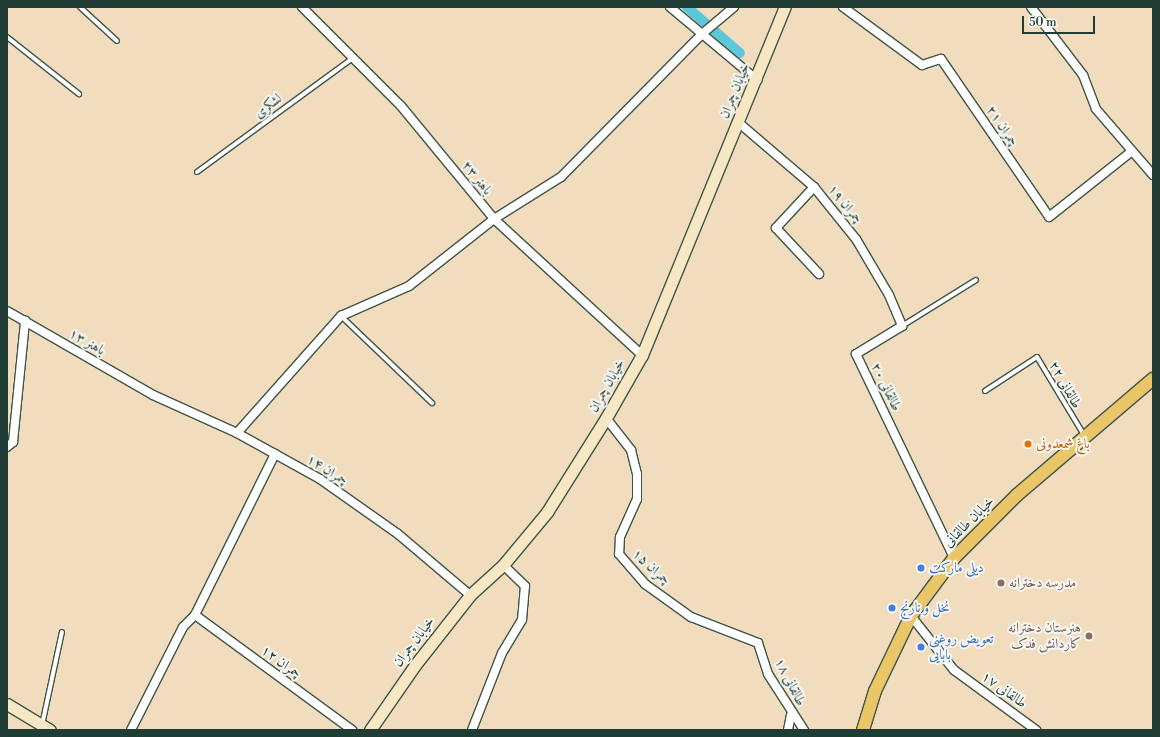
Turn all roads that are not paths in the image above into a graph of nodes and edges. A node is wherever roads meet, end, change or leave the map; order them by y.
1 (80, 7) edge
2 (302, 7) edge
3 (670, 7) edge
4 (734, 7) edge
5 (785, 7) edge
6 (843, 7) edge
7 (1032, 7) edge
8 (702, 34) junction
9 (7, 37) edge
10 (116, 41) dead end
11 (353, 58) junction
12 (757, 80) junction
13 (79, 94) dead end
14 (739, 123) junction
15 (1132, 151) junction
16 (197, 172) dead end
17 (1153, 175) edge
18 (814, 187) junction
19 (494, 220) junction
20 (818, 274) dead end
21 (976, 280) dead end
22 (7, 311) edge
23 (341, 316) junction
24 (25, 321) junction
25 (902, 326) junction
26 (642, 355) junction
27 (1153, 379) edge
28 (985, 391) dead end
29 (153, 395) joint
30 (432, 403) dead end
31 (606, 418) junction
32 (237, 433) junction
33 (1084, 435) junction
34 (7, 447) edge
35 (275, 454) junction
36 (954, 558) junction
37 (503, 565) junction
38 (470, 595) junction
39 (195, 615) junction
40 (911, 616) junction
41 (62, 632) dead end
42 (758, 643) joint
43 (7, 704) edge
44 (791, 715) junction
45 (46, 728) edge
46 (131, 730) edge
47 (352, 730) edge
48 (370, 730) edge
49 (472, 730) edge
50 (788, 730) edge
51 (804, 730) edge
52 (863, 730) edge
53 (1036, 730) edge

1 - 10 lane
2 - 11 street, باهنر ۲۳
3 - 8 street
4 - 8 street
5 - 12 main road, خیابان چمران
6 - 15 street, چمران ۲۱
7 - 15 street
8 - 12 street
8 - 19 street
9 - 13 lane
11 - 16 lane, لشکری
11 - 19 street, باهنر ۲۳
12 - 14 main road, خیابان چمران
14 - 18 street, چمران ۱۹
14 - 26 main road, خیابان چمران
15 - 17 street
18 - 20 street
18 - 25 street, چمران ۱۹
19 - 23 street
19 - 26 street, باهنر ۲۳
21 - 25 lane, طالقانی ۲۰
22 - 24 street, باهنر ۱۳
23 - 30 lane
23 - 32 street
24 - 29 street, باهنر ۱۳
24 - 34 street
25 - 36 street, طالقانی ۲۰
26 - 31 main road, خیابان چمران
27 - 33 main road, خیابان طالقانی
28 - 33 lane, طالقانی ۲۲
29 - 32 street, چمران ۱۴
31 - 37 main road, خیابان چمران
31 - 42 street, چمران ۱۵
32 - 35 street, چمران ۱۴
33 - 36 main road, خیابان طالقانی
35 - 38 street, چمران ۱۴
35 - 39 street
36 - 40 main road, خیابان طالقانی
37 - 38 main road, خیابان چمران
37 - 49 street
38 - 48 main road, خیابان چمران
39 - 46 street
39 - 47 street, چمران ۱۲
40 - 52 main road, خیابان طالقانی
40 - 53 street, طالقانی ۱۷
41 - 45 lane
42 - 44 street, طالقانی ۱۸
43 - 45 main road
44 - 50 street
44 - 51 street, طالقانی ۱۸

